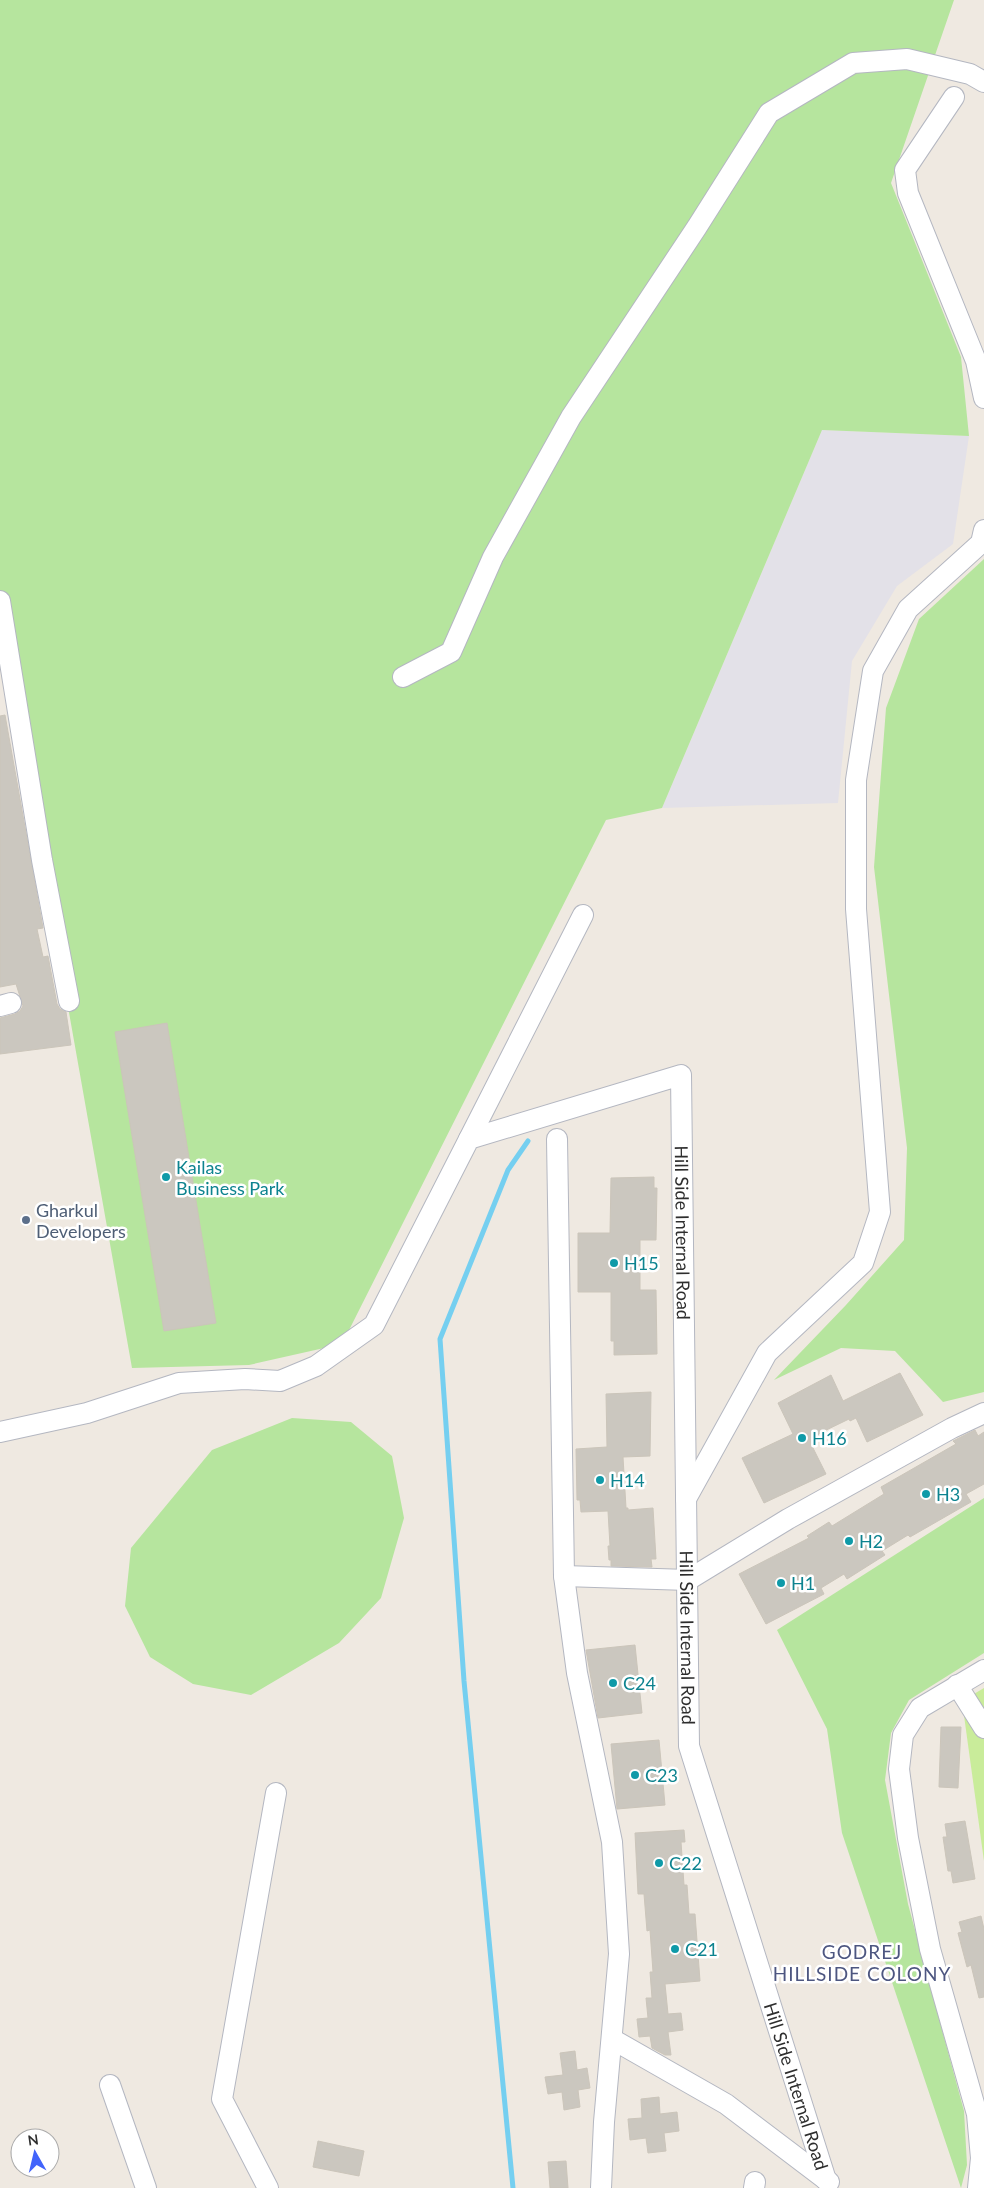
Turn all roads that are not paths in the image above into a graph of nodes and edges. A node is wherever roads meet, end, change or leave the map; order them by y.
1 (984, 82) edge
2 (954, 96) dead end
3 (984, 398) edge
4 (984, 530) edge
5 (0, 601) edge
6 (404, 677) dead end
7 (583, 915) dead end
8 (69, 1001) dead end
9 (469, 1139) junction
10 (557, 1139) dead end
11 (984, 1413) edge
12 (0, 1432) edge
13 (685, 1499) junction
14 (564, 1576) junction
15 (688, 1580) junction
16 (970, 1678) edge
17 (984, 1704) edge
18 (984, 1728) edge
19 (276, 1794) dead end
20 (612, 2038) junction
21 (110, 2085) dead end
22 (832, 2184) edge
23 (146, 2188) edge
24 (268, 2188) edge
25 (601, 2188) edge
26 (978, 2188) edge

1 - 6 street
2 - 3 street
4 - 13 street
5 - 8 street
7 - 9 street
9 - 12 street
9 - 13 street, Hill Side Internal Road
10 - 14 street
11 - 15 street
13 - 15 street, Hill Side Internal Road
14 - 15 street
14 - 20 street
15 - 22 street, Hill Side Internal Road
16 - 17 street
16 - 18 street
16 - 26 street
19 - 24 street
20 - 22 street
20 - 25 street
21 - 23 street

